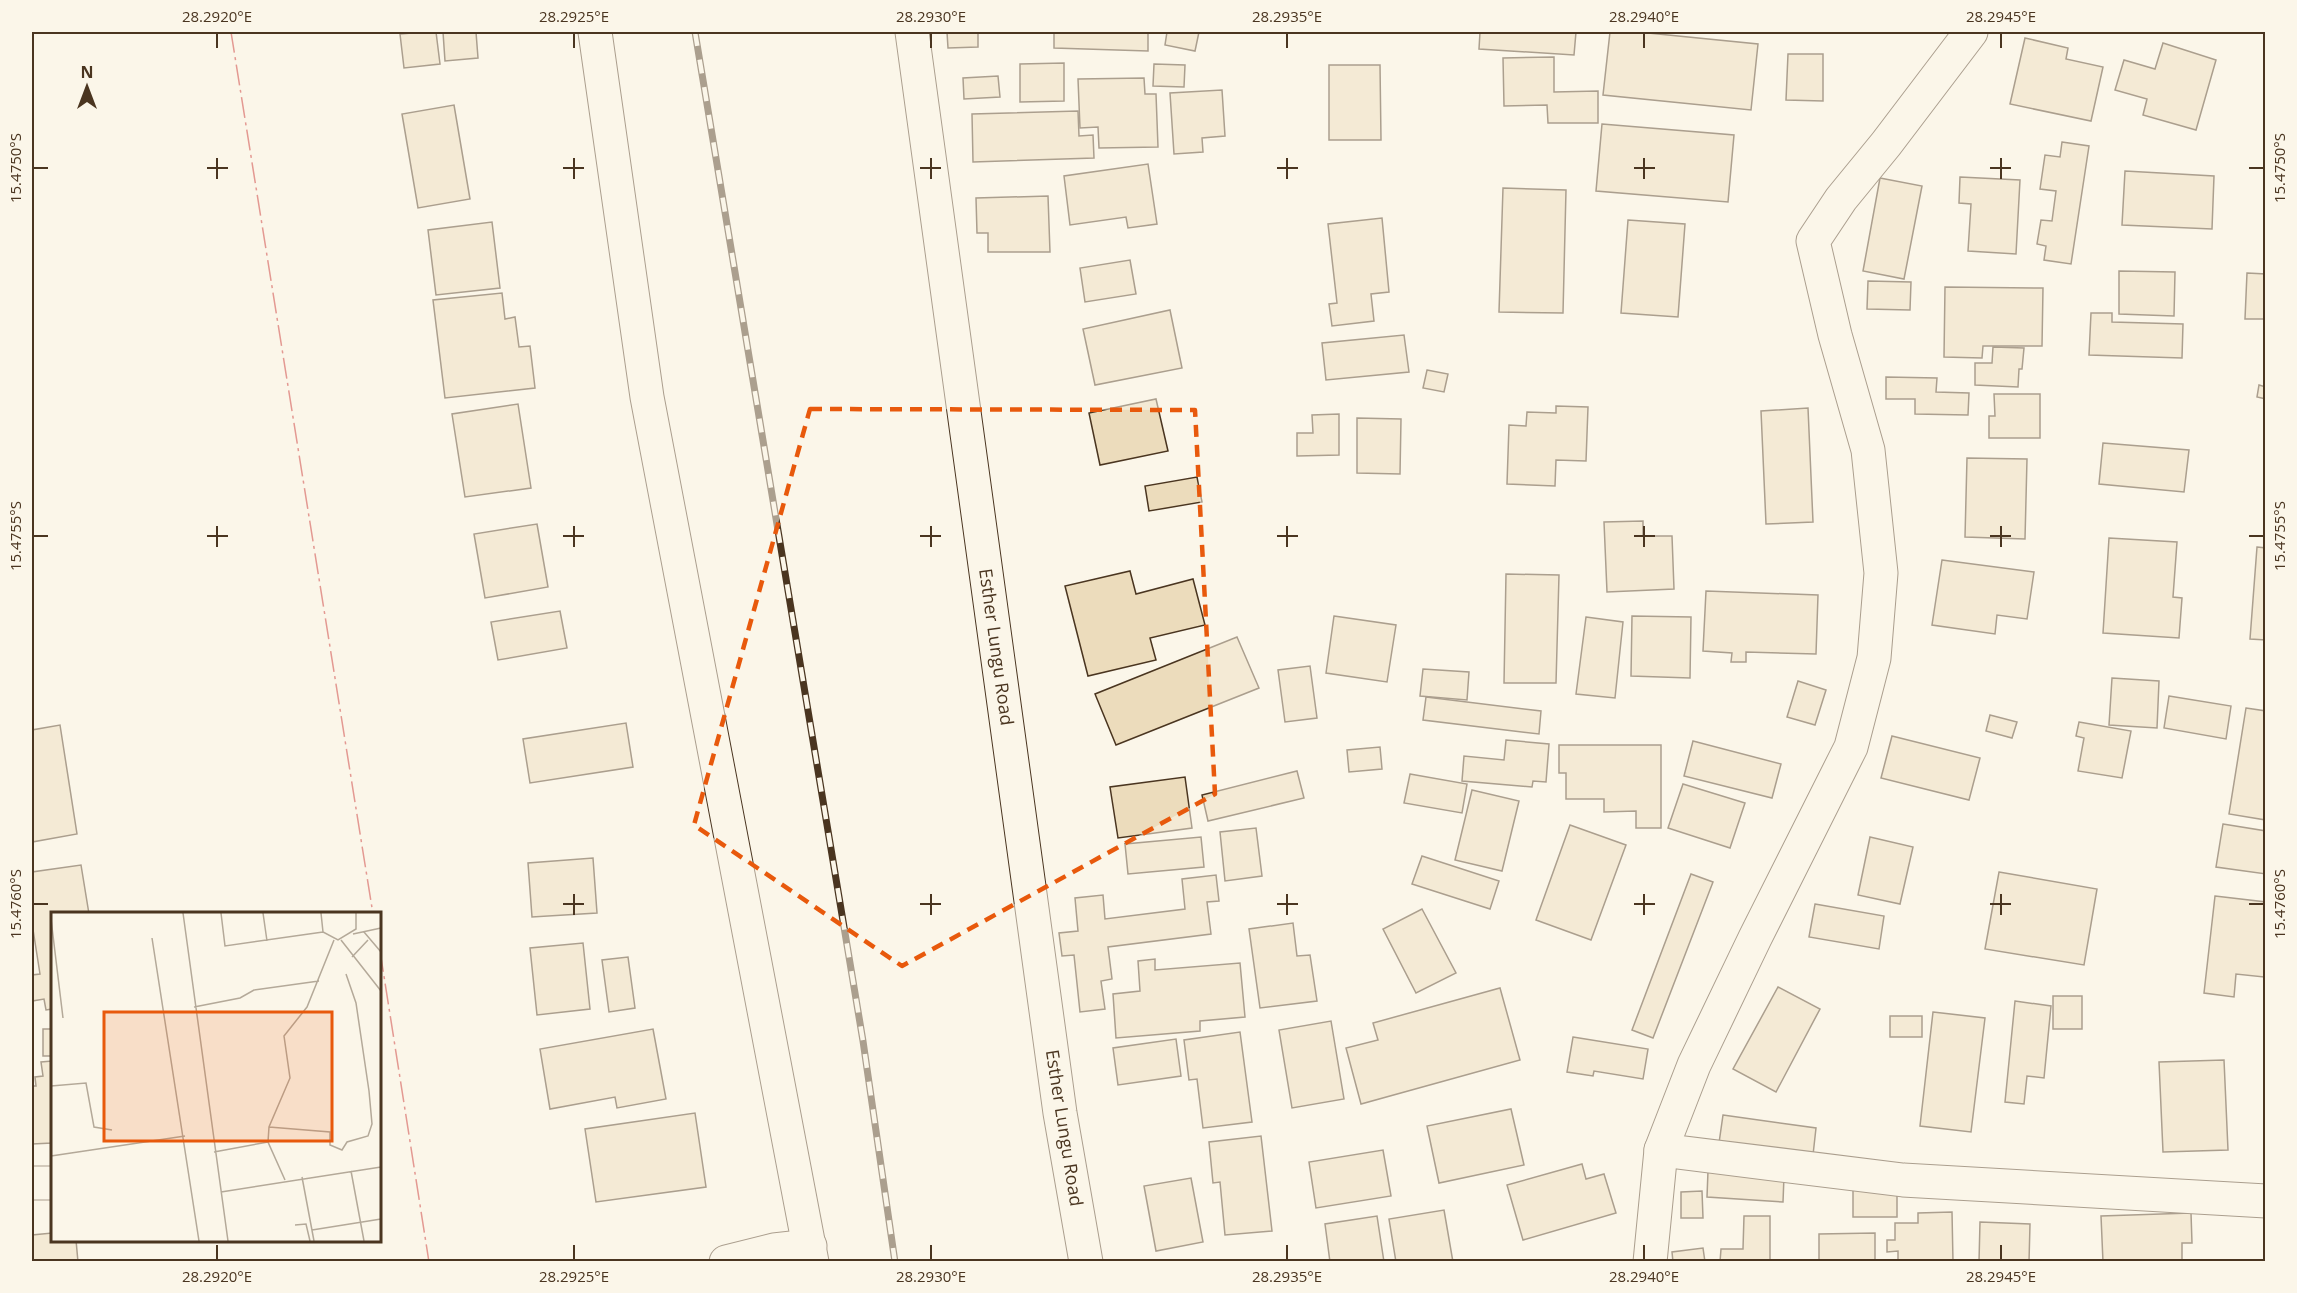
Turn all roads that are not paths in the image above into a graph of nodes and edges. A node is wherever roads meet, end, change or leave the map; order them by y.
1 (595, 32) edge
2 (912, 32) edge
3 (1971, 32) edge
4 (1661, 1150) junction
5 (32, 1183) edge
6 (51, 1183) edge
7 (2265, 1201) edge
8 (811, 1254) edge
9 (726, 1262) edge
10 (1086, 1262) edge
11 (1650, 1262) edge

1 - 8 street
2 - 10 street, Esther Lungu Road
3 - 4 street
4 - 7 street
4 - 11 street
5 - 6 street
8 - 9 street

